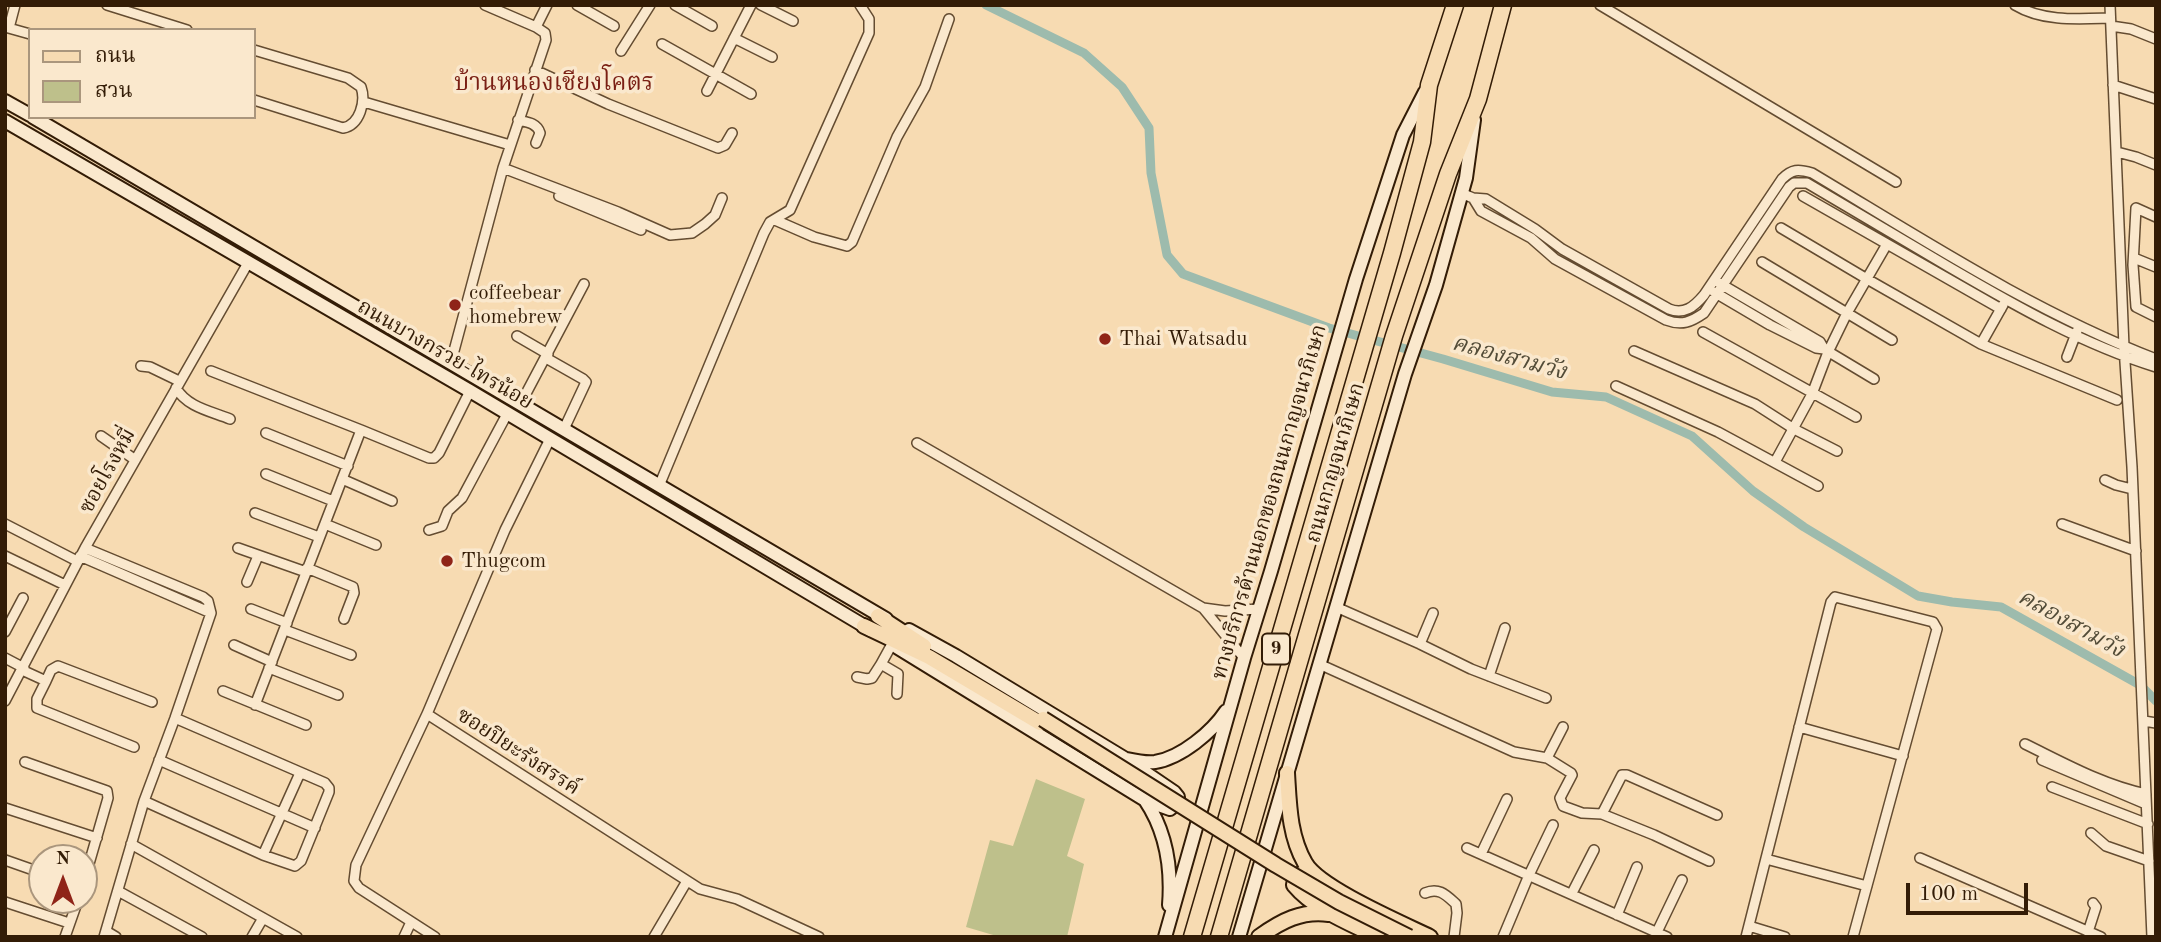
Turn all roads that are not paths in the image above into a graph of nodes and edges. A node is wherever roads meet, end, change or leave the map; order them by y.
1 (15, 5) edge
2 (107, 5) edge
3 (485, 5) edge
4 (547, 5) edge
5 (577, 5) edge
6 (602, 5) edge
7 (650, 5) edge
8 (675, 5) edge
9 (751, 5) edge
10 (761, 5) edge
11 (860, 5) edge
12 (1455, 5) edge
13 (1503, 5) edge
14 (1600, 5) edge
15 (2015, 5) edge
16 (2110, 5) edge
17 (596, 16) junction
18 (949, 19) dead end
19 (793, 21) dead end
20 (2111, 22) junction
21 (614, 26) dead end
22 (712, 26) dead end
23 (536, 27) junction
24 (7, 28) edge
25 (177, 28) edge
26 (28, 33) edge
27 (734, 38) junction
28 (2156, 39) edge
29 (662, 44) dead end
30 (256, 51) edge
31 (621, 51) dead end
32 (772, 57) dead end
33 (535, 70) junction
34 (715, 74) junction
35 (1429, 85) junction
36 (2113, 85) junction
37 (707, 91) dead end
38 (751, 94) dead end
39 (1478, 99) junction
40 (2156, 99) edge
41 (5, 101) edge
42 (256, 101) edge
43 (364, 102) junction
44 (28, 114) edge
45 (37, 119) edge
46 (517, 120) junction
47 (5, 121) edge
48 (732, 133) dead end
49 (536, 143) dead end
50 (510, 145) junction
51 (2117, 152) junction
52 (2156, 165) edge
53 (502, 171) junction
54 (1896, 182) dead end
55 (1467, 196) junction
56 (1803, 196) dead end
57 (722, 198) dead end
58 (1509, 213) junction
59 (2156, 217) edge
60 (775, 220) junction
61 (1504, 223) junction
62 (1781, 228) dead end
63 (1894, 228) junction
64 (641, 230) dead end
65 (1887, 244) junction
66 (1574, 256) junction
67 (2134, 258) junction
68 (1762, 262) dead end
69 (248, 263) junction
70 (1568, 267) junction
71 (2156, 267) edge
72 (1867, 279) junction
73 (584, 284) dead end
74 (1711, 284) junction
75 (1723, 285) junction
76 (1718, 294) junction
77 (2006, 300) junction
78 (1847, 313) junction
79 (2156, 317) edge
80 (2079, 326) junction
81 (1703, 332) dead end
82 (517, 336) dead end
83 (2075, 336) junction
84 (1892, 340) dead end
85 (1981, 344) junction
86 (1826, 350) junction
87 (1634, 351) dead end
88 (2124, 352) junction
89 (547, 356) junction
90 (2067, 357) dead end
91 (2156, 359) edge
92 (451, 362) junction
93 (141, 366) dead end
94 (2156, 367) edge
95 (211, 371) dead end
96 (1874, 380) dead end
97 (177, 382) junction
98 (1616, 386) dead end
99 (470, 391) junction
100 (1812, 394) junction
101 (2117, 400) dead end
102 (521, 403) junction
103 (507, 414) junction
104 (1856, 417) dead end
105 (230, 419) dead end
106 (564, 429) junction
107 (1794, 429) junction
108 (361, 430) junction
109 (266, 433) dead end
110 (101, 436) dead end
111 (550, 439) junction
112 (917, 443) dead end
113 (1837, 450) dead end
114 (129, 455) junction
115 (1775, 462) junction
116 (348, 466) junction
117 (266, 474) dead end
118 (342, 479) junction
119 (2105, 480) dead end
120 (659, 486) junction
121 (1818, 486) dead end
122 (2133, 489) junction
123 (333, 501) junction
124 (392, 501) dead end
125 (255, 513) dead end
126 (5, 524) edge
127 (325, 524) junction
128 (2062, 524) dead end
129 (429, 530) dead end
130 (319, 537) junction
131 (376, 545) dead end
132 (238, 548) dead end
133 (2136, 551) junction
134 (5, 556) edge
135 (79, 556) junction
136 (258, 556) junction
137 (307, 570) junction
138 (60, 582) junction
139 (247, 582) dead end
140 (23, 598) dead end
141 (1336, 607) junction
142 (1203, 608) junction
143 (1259, 609) junction
144 (251, 610) dead end
145 (1433, 613) dead end
146 (878, 616) junction
147 (344, 619) dead end
148 (286, 626) junction
149 (864, 626) junction
150 (1505, 628) dead end
151 (5, 632) edge
152 (892, 644) junction
153 (1420, 644) junction
154 (234, 645) dead end
155 (351, 655) dead end
156 (5, 658) edge
157 (1244, 658) junction
158 (881, 664) junction
159 (1319, 664) junction
160 (271, 665) junction
161 (22, 668) junction
162 (1489, 676) junction
163 (857, 677) dead end
164 (46, 681) junction
165 (223, 691) dead end
166 (897, 694) dead end
167 (338, 695) dead end
168 (1546, 698) dead end
169 (5, 701) edge
170 (152, 702) dead end
171 (1232, 702) junction
172 (255, 705) junction
173 (427, 714) junction
174 (175, 718) junction
175 (1041, 721) junction
176 (2144, 721) junction
177 (2156, 723) edge
178 (306, 725) dead end
179 (1563, 727) dead end
180 (1799, 727) junction
181 (2025, 744) dead end
182 (134, 747) dead end
183 (1903, 756) junction
184 (1124, 758) junction
185 (1547, 758) junction
186 (159, 760) junction
187 (2042, 760) dead end
188 (25, 762) dead end
189 (300, 772) junction
190 (1287, 773) junction
191 (2052, 787) dead end
192 (2146, 794) junction
193 (1507, 799) dead end
194 (1145, 800) junction
195 (144, 801) junction
196 (2146, 804) junction
197 (5, 808) edge
198 (282, 813) junction
199 (1602, 814) junction
200 (1717, 815) dead end
201 (2147, 824) junction
202 (1553, 825) dead end
203 (315, 828) junction
204 (2091, 833) dead end
205 (97, 838) junction
206 (95, 844) edge
207 (131, 845) junction
208 (1467, 848) dead end
209 (1594, 850) dead end
210 (1480, 854) junction
211 (263, 855) junction
212 (1920, 858) dead end
213 (1766, 859) junction
214 (5, 860) edge
215 (1709, 861) dead end
216 (2149, 861) junction
217 (1637, 867) dead end
218 (28, 868) edge
219 (1312, 873) junction
220 (1529, 875) junction
221 (1682, 880) dead end
222 (687, 881) junction
223 (1867, 886) junction
224 (118, 891) junction
225 (1425, 893) dead end
226 (1572, 893) junction
227 (5, 902) edge
228 (2093, 902) dead end
229 (73, 914) edge
230 (1334, 915) junction
231 (1617, 915) junction
232 (263, 918) junction
233 (411, 922) junction
234 (69, 923) junction
235 (1749, 926) junction
236 (1657, 932) junction
237 (2088, 932) junction
238 (105, 934) edge
239 (1166, 935) edge
240 (65, 937) edge
241 (116, 937) edge
242 (202, 937) edge
243 (252, 937) edge
244 (297, 937) edge
245 (404, 937) edge
246 (435, 937) edge
247 (654, 937) edge
248 (819, 937) edge
249 (1192, 937) edge
250 (1219, 937) edge
251 (1239, 937) edge
252 (1259, 937) edge
253 (1378, 937) edge
254 (1395, 937) edge
255 (1409, 937) edge
256 (1430, 937) edge
257 (1454, 937) edge
258 (1503, 937) edge
259 (1667, 937) edge
260 (1746, 937) edge
261 (1785, 937) edge
262 (1853, 937) edge
263 (2101, 937) edge
264 (2152, 937) edge

1 - 24 street
2 - 25 street
3 - 23 street
4 - 23 street
5 - 17 street
6 - 17 street
7 - 31 street
8 - 22 street
9 - 27 street
10 - 19 street
11 - 60 street
12 - 35 highway, ถนนกาญจนาภิเษก / 9
13 - 39 highway, ถนนกาญจนาภิเษก / 9
14 - 54 street
15 - 20 street
16 - 20 street
17 - 21 street
18 - 60 street
20 - 28 street
20 - 36 street
23 - 33 street
24 - 26 street
27 - 32 street
27 - 34 street
29 - 34 street
30 - 43 street
33 - 46 street
33 - 48 street
34 - 37 street
34 - 38 street
35 - 143 main road, ทางบริการด้านนอกของถนนกาญจนาภิเษก
35 - 249 highway, ถนนกาญจนาภิเษก / 9
36 - 40 street
36 - 51 street
39 - 55 main road
39 - 250 highway, ถนนกาญจนาภิเษก / 9
41 - 44 main road, ถนนบางกรวย-ไทรน้อย
42 - 43 street
43 - 50 street
45 - 92 main road, ถนนบางกรวย-ไทรน้อย
46 - 49 street
46 - 50 street
47 - 69 main road, ถนนบางกรวย-ไทรน้อย
50 - 53 street
51 - 52 street
51 - 88 street
53 - 57 street
53 - 64 street
53 - 92 street
55 - 58 street
55 - 61 street
55 - 141 main road
56 - 65 street
58 - 61 street
58 - 66 street
59 - 67 street
60 - 120 street
61 - 70 street
62 - 72 street
63 - 74 street
63 - 75 street
63 - 77 street
65 - 72 street
65 - 77 street
66 - 70 street
66 - 74 street
67 - 71 street
67 - 79 street
68 - 78 street
69 - 97 street, ซอยโรงหมี่
69 - 99 main road, ถนนบางกรวย-ไทรน้อย
70 - 76 street
72 - 78 street
72 - 85 street
73 - 89 street
74 - 75 street
74 - 76 street
75 - 76 street
75 - 86 street
76 - 86 street
77 - 80 street
77 - 83 street
77 - 85 street
78 - 84 street
78 - 86 street
80 - 83 street
80 - 88 street
81 - 100 street
82 - 89 street
83 - 88 street
83 - 90 street
85 - 101 street
86 - 96 street
86 - 100 street
87 - 107 street
88 - 91 street
88 - 94 street
88 - 122 street
89 - 102 street
89 - 106 street
92 - 102 main road, ถนนบางกรวย-ไทรน้อย
93 - 97 street
95 - 108 street
97 - 105 street
97 - 114 street, ซอยโรงหมี่
98 - 115 street
99 - 103 main road, ถนนบางกรวย-ไทรน้อย
99 - 108 street
100 - 104 street
100 - 107 street
102 - 106 main road, ถนนบางกรวย-ไทรน้อย
103 - 111 main road, ถนนบางกรวย-ไทรน้อย
103 - 129 street
106 - 120 main road, ถนนบางกรวย-ไทรน้อย
107 - 113 street
107 - 115 street
108 - 116 street
109 - 116 street
110 - 114 street
111 - 149 main road, ถนนบางกรวย-ไทรน้อย
111 - 173 street, ซอยปิยะรังสรรค์
112 - 142 street
114 - 135 street, ซอยโรงหมี่
115 - 121 street
116 - 118 street
117 - 123 street
118 - 123 street
118 - 124 street
119 - 122 street
120 - 146 main road, ถนนบางกรวย-ไทรน้อย
122 - 133 street
123 - 127 street
125 - 130 street
126 - 135 street
127 - 130 street
127 - 131 street
128 - 133 street
130 - 137 street
132 - 136 street
133 - 176 street
134 - 138 street
135 - 138 street, ซอยโรงหมี่
135 - 174 street
136 - 137 street
136 - 139 street
137 - 147 street
137 - 148 street
138 - 161 street, ซอยโรงหมี่
140 - 151 street
141 - 153 street
141 - 159 main road
142 - 143 street
142 - 157 street
143 - 157 main road, ทางบริการด้านนอกของถนนกาญจนาภิเษก
144 - 148 street
145 - 153 street
146 - 175 main road
146 - 184 main road, ถนนบางกรวย-ไทรน้อย
148 - 155 street
148 - 160 street
149 - 152 main road, ถนนบางกรวย-ไทรน้อย
149 - 175 main road
150 - 162 street
152 - 158 street
152 - 194 main road, ถนนบางกรวย-ไทรน้อย
153 - 162 street
154 - 160 street
156 - 161 street
157 - 171 main road, ทางบริการด้านนอกของถนนกาญจนาภิเษก
158 - 163 street
158 - 166 street
159 - 185 street
159 - 190 main road
160 - 167 street
160 - 172 street
161 - 164 street
161 - 169 street, ซอยโรงหมี่
162 - 168 street
164 - 170 street
164 - 182 street
165 - 172 street
171 - 184 main road
171 - 239 main road, ทางบริการด้านนอกของถนนกาญจนาภิเษก
172 - 178 street
173 - 222 street, ซอยปิยะรังสรรค์
173 - 233 street
174 - 186 street
174 - 189 street
175 - 254 main road, bridge
175 - 255 main road, bridge
176 - 177 street
176 - 192 street
179 - 185 street
180 - 183 street
180 - 183 street
180 - 213 street
181 - 192 street
183 - 223 street
184 - 194 main road, ถนนบางกรวย-ไทรน้อย
185 - 199 street
186 - 195 street
186 - 198 street
187 - 196 street
188 - 205 street
189 - 198 street
189 - 203 street
190 - 219 main road
190 - 251 main road
191 - 201 street
192 - 196 street
193 - 210 street
194 - 239 main road
195 - 207 street
195 - 211 street
196 - 201 street
197 - 205 street
198 - 203 street
198 - 211 street
199 - 200 street
199 - 215 street
201 - 216 street
202 - 220 street
203 - 211 street
204 - 216 street
205 - 206 street
207 - 224 street
207 - 232 street
208 - 210 street
209 - 226 street
210 - 220 street
212 - 237 street
213 - 223 street
213 - 235 street
214 - 218 street
216 - 264 street
217 - 231 street
219 - 230 main road
219 - 256 main road
220 - 226 street
220 - 258 street
221 - 236 street
222 - 247 street
222 - 248 street, ซอยปิยะรังสรรค์
223 - 262 street
224 - 238 street
224 - 242 street
225 - 257 street
226 - 231 street
227 - 234 street
228 - 237 street
229 - 234 street
230 - 252 main road
230 - 253 main road
231 - 236 street
232 - 243 street
232 - 244 street
233 - 245 street
233 - 246 street
234 - 240 street
235 - 260 street
235 - 261 street
236 - 259 street
237 - 263 street
238 - 241 street

